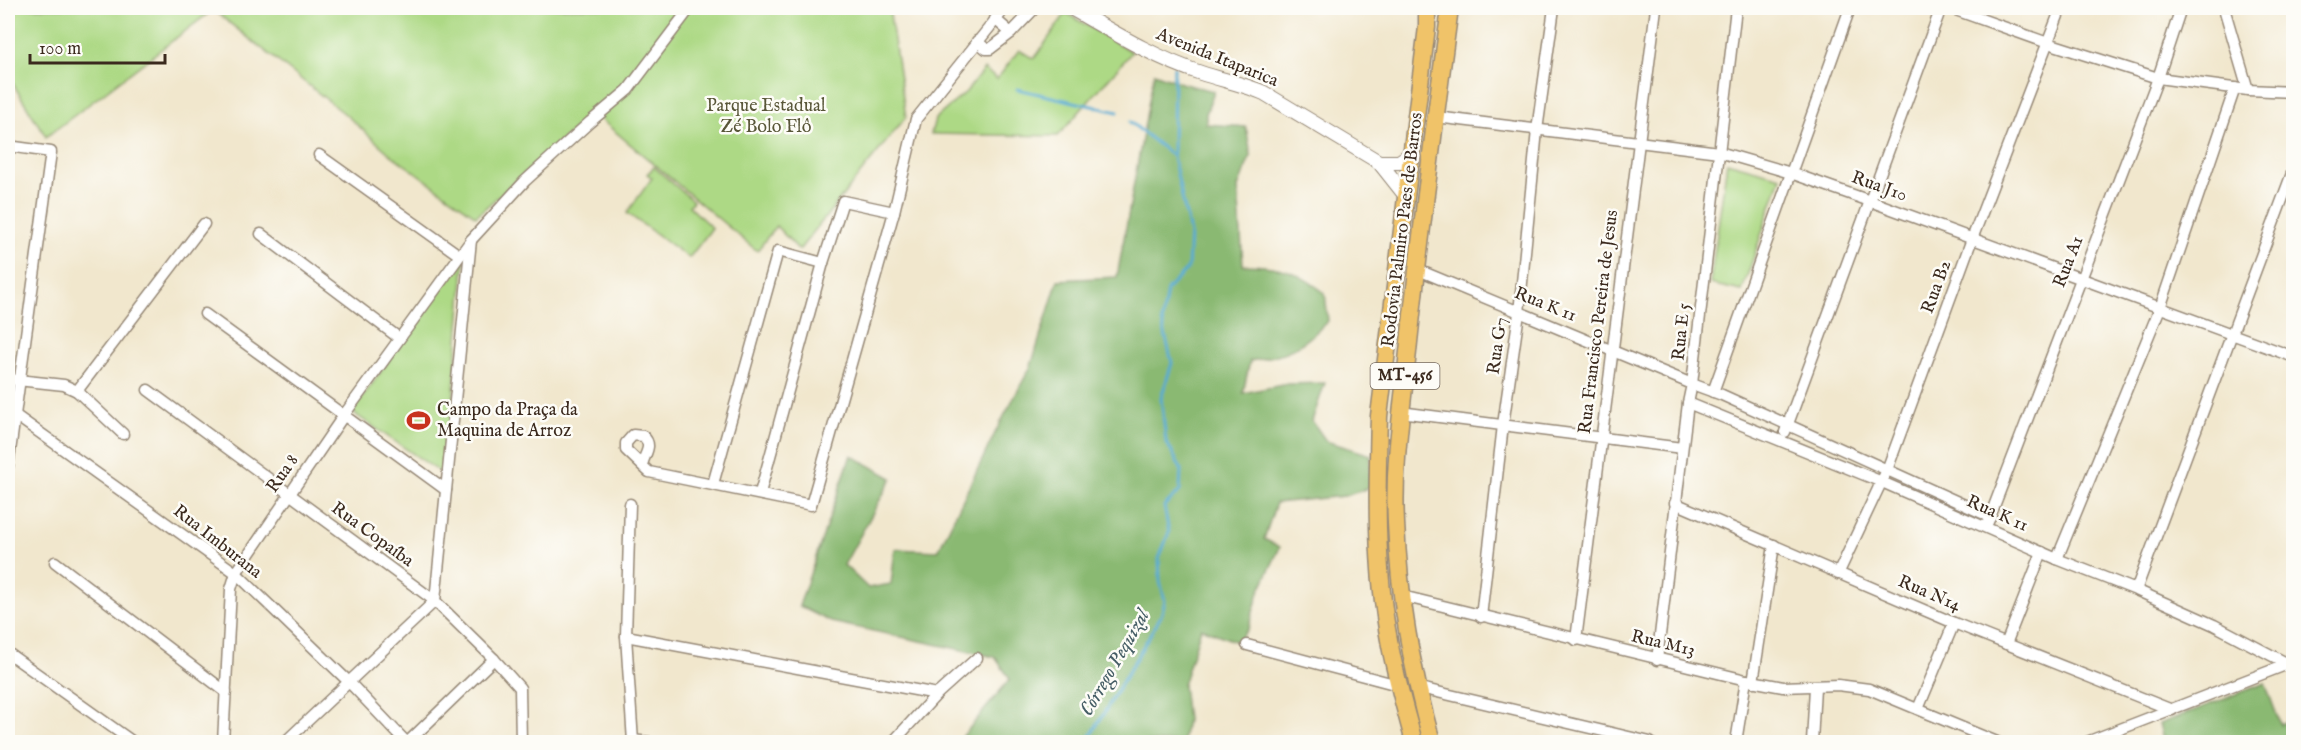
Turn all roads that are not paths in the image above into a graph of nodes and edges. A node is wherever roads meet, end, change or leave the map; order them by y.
1 (690, 8) edge
2 (1005, 8) edge
3 (1035, 8) edge
4 (1071, 8) edge
5 (1427, 8) edge
6 (1450, 8) edge
7 (1554, 8) edge
8 (1656, 8) edge
9 (1736, 8) edge
10 (1850, 8) edge
11 (1941, 8) edge
12 (1950, 8) edge
13 (2061, 8) edge
14 (2181, 8) edge
15 (2224, 8) edge
16 (995, 19) junction
17 (1011, 33) junction
18 (977, 41) junction
19 (2048, 43) junction
20 (2158, 78) junction
21 (2235, 88) junction
22 (2248, 90) junction
23 (2294, 92) edge
24 (1436, 117) junction
25 (1537, 130) junction
26 (1639, 142) junction
27 (8, 146) edge
28 (1719, 152) junction
29 (1412, 153) junction
30 (319, 155) dead end
31 (1379, 162) junction
32 (2294, 168) edge
33 (1791, 173) junction
34 (1406, 196) junction
35 (1870, 201) junction
36 (894, 212) junction
37 (204, 224) dead end
38 (261, 234) dead end
39 (472, 239) junction
40 (1972, 239) junction
41 (459, 255) junction
42 (823, 263) junction
43 (1416, 269) junction
44 (2080, 279) junction
45 (2160, 308) junction
46 (1519, 313) junction
47 (205, 314) dead end
48 (2232, 335) junction
49 (399, 338) junction
50 (1611, 350) junction
51 (2294, 357) edge
52 (13, 380) edge
53 (1692, 384) junction
54 (77, 390) junction
55 (148, 390) dead end
56 (1713, 392) junction
57 (1688, 403) junction
58 (1400, 412) junction
59 (15, 415) junction
60 (344, 415) junction
61 (1503, 424) junction
62 (1787, 426) junction
63 (123, 434) dead end
64 (1602, 438) junction
65 (1782, 440) junction
66 (1682, 448) junction
67 (8, 465) edge
68 (642, 465) dead end
69 (1887, 470) junction
70 (1882, 482) junction
71 (713, 484) junction
72 (446, 490) junction
73 (760, 493) junction
74 (288, 495) junction
75 (1675, 503) junction
76 (630, 504) dead end
77 (1991, 517) junction
78 (1986, 528) junction
79 (1774, 545) junction
80 (2042, 552) junction
81 (2057, 559) junction
82 (55, 562) dead end
83 (236, 573) junction
84 (1838, 574) junction
85 (2136, 591) junction
86 (1402, 596) junction
87 (435, 601) junction
88 (1481, 616) junction
89 (1954, 623) junction
90 (626, 636) junction
91 (1576, 640) junction
92 (2006, 644) junction
93 (1247, 645) dead end
94 (8, 653) edge
95 (977, 658) dead end
96 (494, 659) junction
97 (1657, 660) junction
98 (1750, 681) junction
99 (349, 682) junction
100 (1398, 685) junction
101 (1416, 687) junction
102 (1815, 687) junction
103 (226, 692) junction
104 (937, 694) junction
105 (1918, 709) junction
106 (2172, 710) junction
107 (633, 741) edge
108 (133, 742) edge
109 (223, 742) edge
110 (285, 742) edge
111 (407, 742) edge
112 (521, 742) edge
113 (649, 742) edge
114 (893, 742) edge
115 (1414, 742) edge
116 (1432, 742) edge
117 (1647, 742) edge
118 (1736, 742) edge
119 (1812, 742) edge
120 (1997, 742) edge
121 (2087, 742) edge

1 - 39 street, Rua 8
2 - 16 street
3 - 17 street
4 - 31 street, Avenida Itaparica
5 - 29 main road, Rodovia Palmiro Paes de Barros / MT-456
6 - 24 main road, Rodovia Palmiro Paes de Barros / MT-456
7 - 25 street, Rua G7
8 - 26 street, Rua Francisco Pereira de Jesus
9 - 28 street, Rua E 5
10 - 33 street
11 - 35 street
12 - 19 street
13 - 19 street, Rua B2
14 - 20 street, Rua A1
15 - 22 street
16 - 17 street
16 - 18 street
17 - 18 street
18 - 36 street
19 - 20 street
19 - 40 street, Rua B2
20 - 21 street
20 - 44 street, Rua A1
21 - 22 street
21 - 45 street
22 - 23 street
24 - 25 street, Rua J10
24 - 43 main road, Rodovia Palmiro Paes de Barros / MT-456
25 - 26 street, Rua J10
25 - 46 street, Rua G7
26 - 28 street, Rua J10
26 - 50 street, Rua Francisco Pereira de Jesus
27 - 52 street
28 - 33 street, Rua J10
28 - 53 street, Rua E 5
29 - 31 street
29 - 34 main road, Rodovia Palmiro Paes de Barros / MT-456
30 - 41 street
31 - 34 street, Avenida Itaparica
32 - 48 street
33 - 35 street, Rua J10
33 - 56 street
34 - 100 main road, Rodovia Palmiro Paes de Barros / MT-456
35 - 40 street, Rua J10
35 - 62 street
36 - 42 street
36 - 73 street
37 - 54 street
38 - 49 street
39 - 41 street, Rua 8
39 - 72 street
40 - 44 street, Rua J10
40 - 69 street, Rua B2
41 - 49 street, Rua 8
42 - 71 street
42 - 73 street
43 - 46 street, Rua K 11
43 - 58 main road, Rodovia Palmiro Paes de Barros / MT-456
44 - 45 street, Rua J10
44 - 77 street, Rua A1
45 - 48 street, Rua J10
45 - 81 street
46 - 50 street, Rua K 11
46 - 61 street, Rua G7
47 - 60 street
48 - 51 street, Rua J10
48 - 85 street
49 - 60 street, Rua 8
50 - 53 street, Rua K 11
50 - 64 street, Rua Francisco Pereira de Jesus
52 - 54 street
52 - 59 street
53 - 56 street, Rua K 11
53 - 57 street, Rua E 5
54 - 63 street
55 - 74 street, Rua Copaíba
56 - 62 street, Rua K 11
57 - 65 street, Rua K 11
57 - 66 street, Rua E 5
58 - 61 street
58 - 86 main road, Rodovia Palmiro Paes de Barros / MT-456
59 - 67 street
59 - 83 street, Rua Imburana
60 - 72 street
60 - 74 street, Rua 8
61 - 64 street
61 - 88 street, Rua G7
62 - 65 street
62 - 69 street, Rua K 11
64 - 66 street
64 - 91 street, Rua Francisco Pereira de Jesus
65 - 70 street, Rua K 11
66 - 75 street, Rua E 5
68 - 71 street
69 - 70 street, Rua B2
69 - 77 street, Rua K 11
70 - 78 street, Rua K 11
70 - 84 street, Rua B2
71 - 73 street
72 - 87 street
74 - 83 street, Rua 8
74 - 87 street, Rua Copaíba
75 - 79 street, Rua N14
75 - 97 street, Rua E 5
76 - 90 street
77 - 78 street, Rua A1
78 - 80 street, Rua K 11
79 - 84 street, Rua N14
79 - 98 street
80 - 81 street, Rua K 11
80 - 92 street
81 - 85 street, Rua K 11
82 - 103 street
83 - 99 street, Rua Imburana
83 - 103 street, Rua 8
84 - 89 street, Rua N14
85 - 106 street, Rua K 11
86 - 88 street, Rua M13
86 - 101 main road, Rodovia Palmiro Paes de Barros / MT-456
87 - 96 street, Rua Copaíba
87 - 99 street
88 - 91 street, Rua M13
89 - 92 street, Rua N14
89 - 105 street
90 - 104 street
90 - 107 street
91 - 97 street, Rua M13
92 - 106 street, Rua N14
93 - 100 street
94 - 108 street
95 - 104 street
96 - 111 street
96 - 112 street, Rua Copaíba
97 - 98 street, Rua M13
98 - 102 street, Rua M13
98 - 118 street
99 - 110 street
99 - 111 street, Rua Imburana
100 - 115 main road, Rodovia Palmiro Paes de Barros / MT-456
101 - 116 main road, Rodovia Palmiro Paes de Barros / MT-456
101 - 117 street
102 - 105 street, Rua M13
102 - 119 street
103 - 109 street, Rua 8
104 - 114 street
105 - 120 street, Rua M13
106 - 121 street
107 - 113 street

